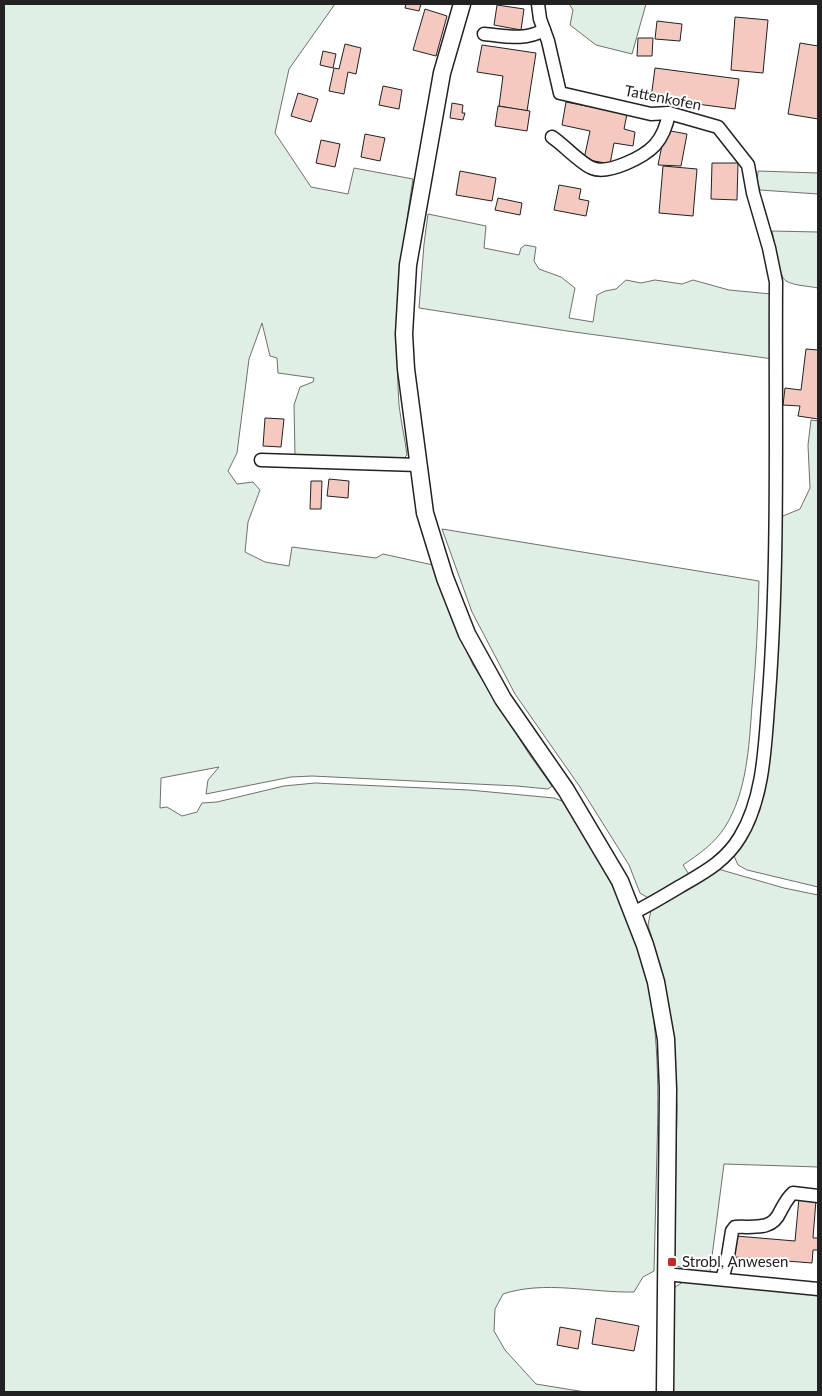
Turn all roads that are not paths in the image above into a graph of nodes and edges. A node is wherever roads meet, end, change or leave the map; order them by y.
1 (462, 4) edge
2 (538, 4) edge
3 (544, 30) junction
4 (484, 34) dead end
5 (669, 113) junction
6 (552, 137) dead end
7 (261, 460) dead end
8 (418, 465) junction
9 (633, 913) junction
10 (818, 1196) edge
11 (665, 1274) junction
12 (722, 1280) junction
13 (818, 1289) edge
14 (665, 1392) edge

1 - 8 main road
2 - 3 street, Tattenkofen
3 - 4 street
3 - 5 street, Tattenkofen
5 - 6 street
5 - 9 street, Tattenkofen
7 - 8 street
8 - 9 main road
9 - 11 main road
10 - 12 street
11 - 12 street
11 - 14 main road
12 - 13 street

